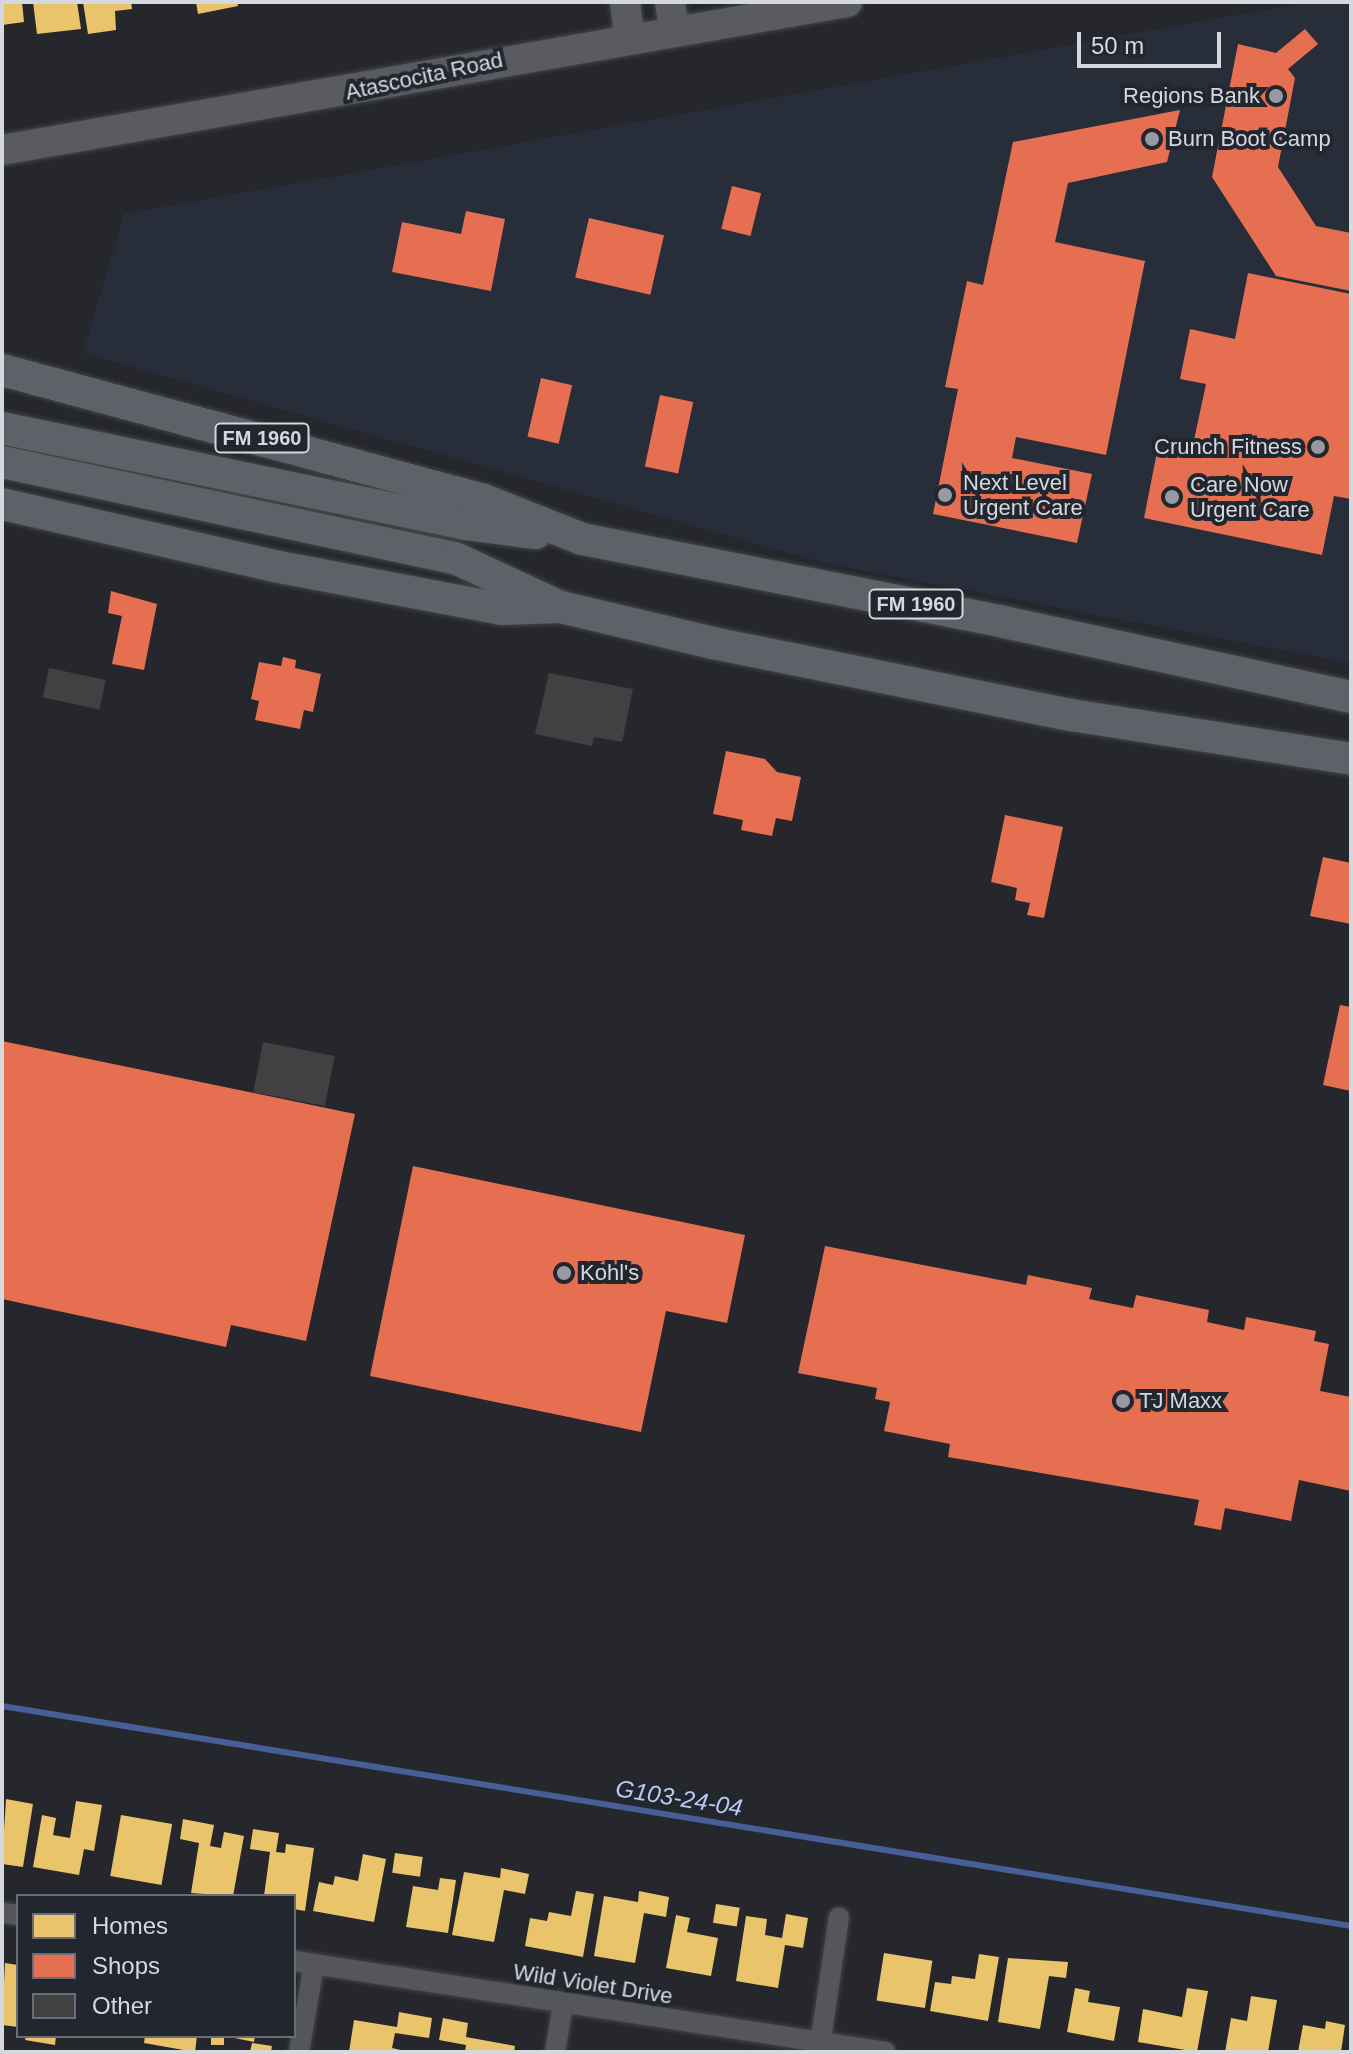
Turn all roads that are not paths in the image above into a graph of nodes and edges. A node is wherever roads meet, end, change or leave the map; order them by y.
1 (625, 2) edge
2 (847, 2) edge
3 (672, 16) edge
4 (629, 37) junction
5 (2, 150) edge
6 (2, 370) edge
7 (2, 428) edge
8 (2, 462) edge
9 (2, 504) edge
10 (582, 539) junction
11 (561, 607) junction
12 (1351, 697) edge
13 (1351, 759) edge
14 (839, 1917) dead end
15 (304, 1962) edge
16 (563, 2004) junction
17 (820, 2047) edge
18 (299, 2052) edge
19 (555, 2052) edge
20 (885, 2052) edge

1 - 4 main road
2 - 3 main road, Atascocita Road
3 - 4 main road, Atascocita Road
4 - 5 main road, Atascocita Road
6 - 10 main road, FM 1960 / FM 1960
7 - 10 main road
8 - 11 main road
9 - 11 main road
10 - 12 main road, FM 1960 / FM 1960
11 - 13 main road
14 - 17 street
15 - 16 street, Wild Violet Drive
15 - 18 street
16 - 17 street, Wild Violet Drive
16 - 19 street
17 - 20 street, Wild Violet Drive

